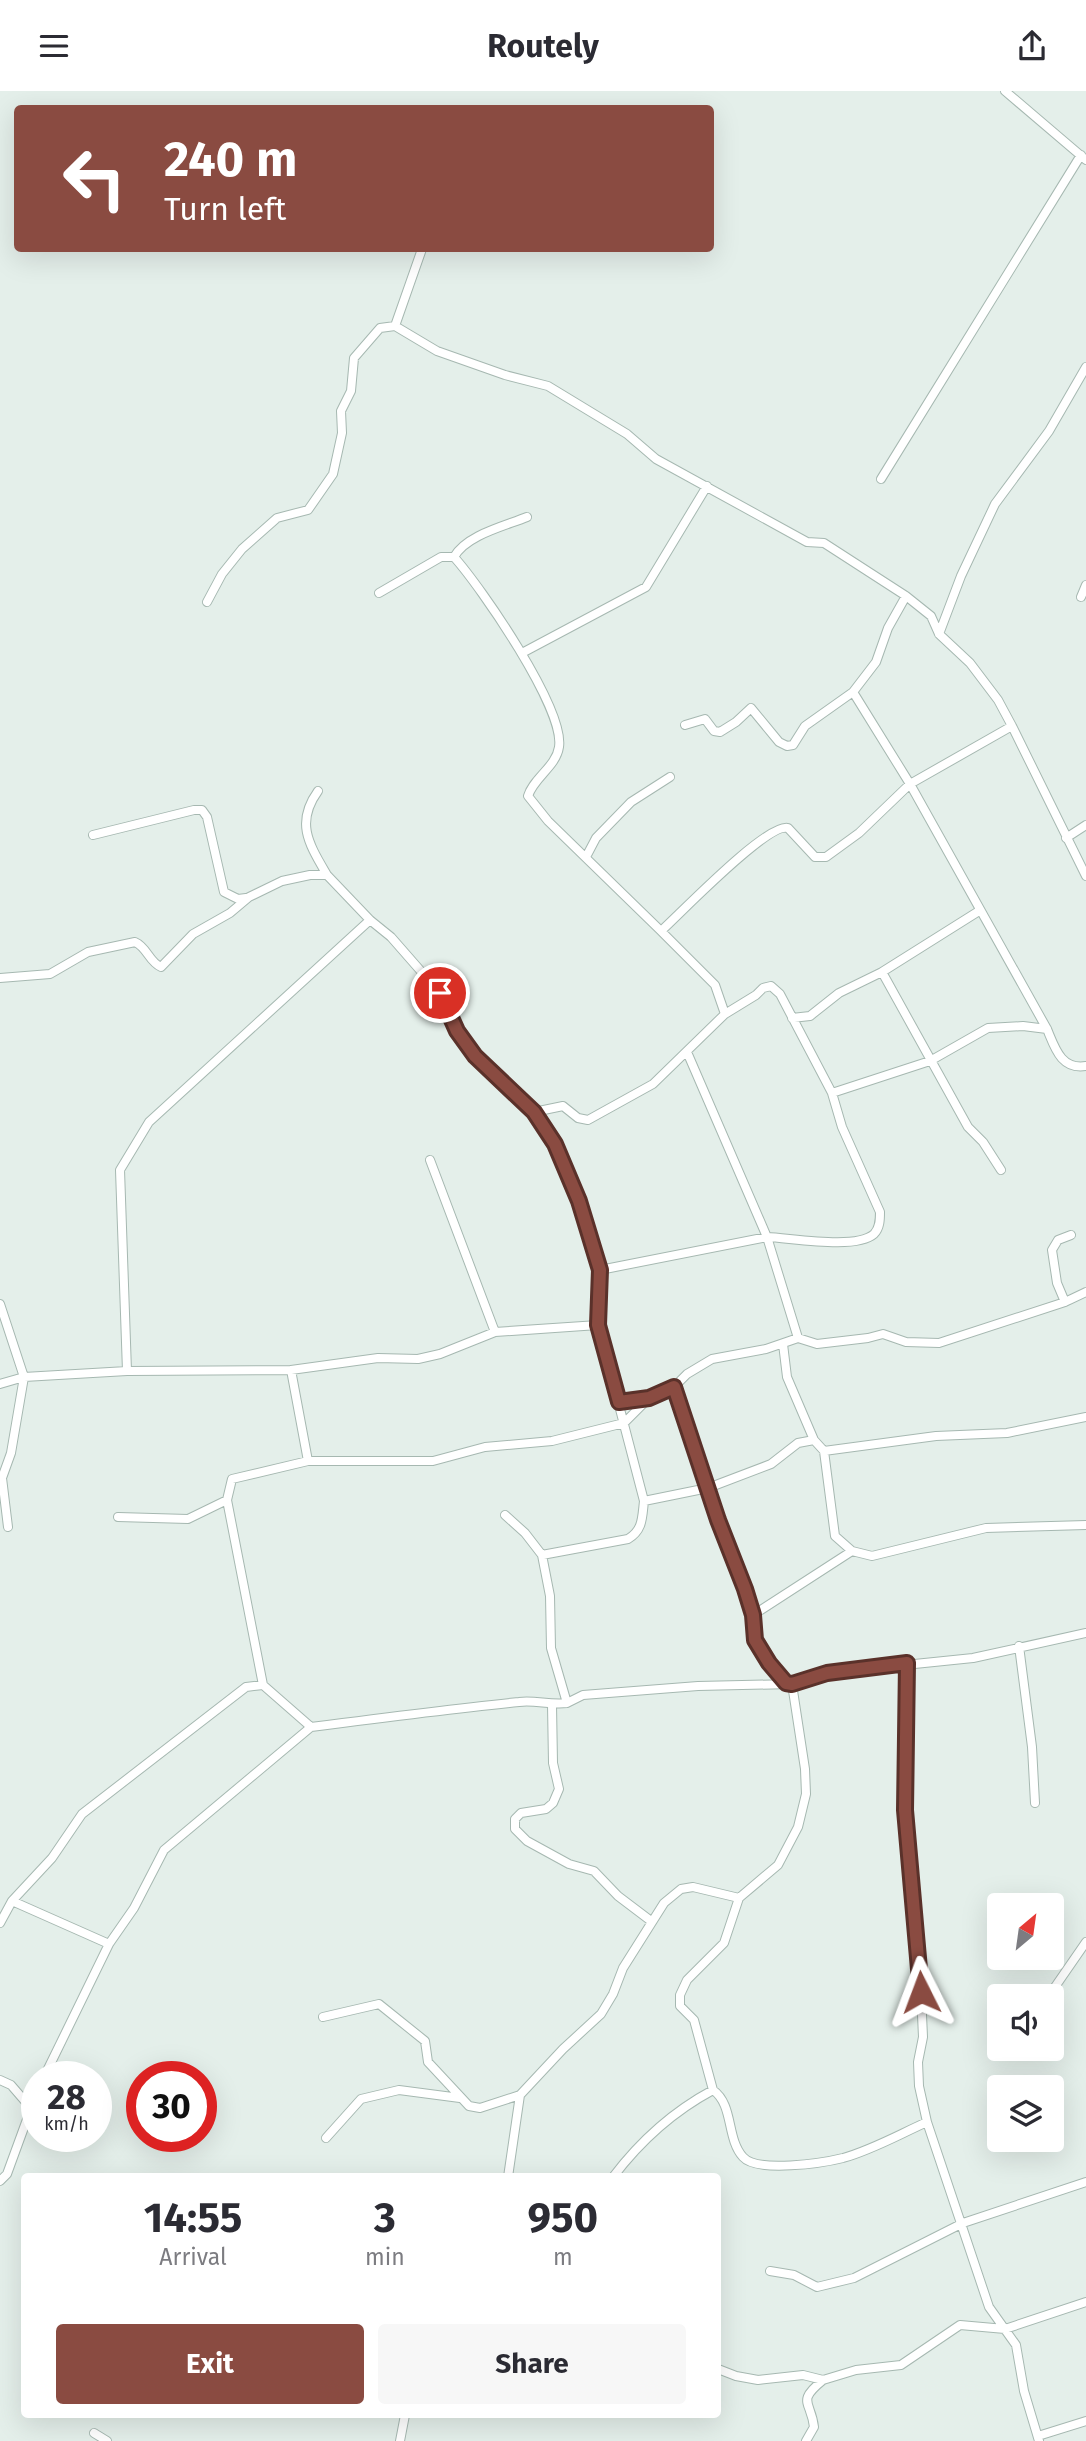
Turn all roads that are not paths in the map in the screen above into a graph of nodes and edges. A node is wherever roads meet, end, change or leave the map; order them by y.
1 (1005, 91) edge
2 (1084, 158) edge
3 (421, 252) edge
4 (395, 326) junction
5 (1086, 367) edge
6 (881, 479) dead end
7 (707, 486) junction
8 (527, 517) dead end
9 (454, 557) junction
10 (1086, 585) edge
11 (379, 593) dead end
12 (906, 596) junction
13 (1081, 597) dead end
14 (207, 602) dead end
15 (939, 634) junction
16 (522, 653) junction
17 (853, 692) junction
18 (685, 725) dead end
19 (1012, 726) junction
20 (670, 777) dead end
21 (910, 784) junction
22 (318, 791) dead end
23 (1086, 825) edge
24 (93, 835) dead end
25 (1066, 838) junction
26 (586, 857) junction
27 (327, 875) junction
28 (1086, 876) edge
29 (249, 897) junction
30 (979, 911) junction
31 (370, 920) junction
32 (661, 931) junction
33 (882, 972) junction
34 (0, 978) edge
35 (725, 1014) junction
36 (792, 1018) junction
37 (1047, 1029) junction
38 (687, 1052) junction
39 (930, 1062) junction
40 (1086, 1066) edge
41 (832, 1093) junction
42 (534, 1112) junction
43 (430, 1160) dead end
44 (1001, 1170) dead end
45 (1071, 1235) dead end
46 (767, 1237) junction
47 (600, 1270) junction
48 (1086, 1292) edge
49 (1065, 1302) junction
50 (0, 1304) edge
51 (598, 1325) junction
52 (495, 1332) junction
53 (798, 1338) junction
54 (783, 1344) junction
55 (291, 1370) junction
56 (127, 1371) junction
57 (24, 1377) junction
58 (0, 1384) edge
59 (674, 1387) junction
60 (649, 1398) junction
61 (619, 1402) junction
62 (1085, 1420) edge
63 (624, 1423) junction
64 (814, 1440) junction
65 (824, 1451) junction
66 (308, 1461) junction
67 (708, 1488) junction
68 (226, 1500) junction
69 (643, 1501) junction
70 (505, 1515) dead end
71 (118, 1517) dead end
72 (1086, 1525) edge
73 (8, 1527) dead end
74 (852, 1551) junction
75 (542, 1555) junction
76 (753, 1615) junction
77 (1086, 1633) edge
78 (1019, 1646) junction
79 (907, 1663) junction
80 (789, 1683) junction
81 (263, 1685) junction
82 (567, 1703) junction
83 (552, 1705) junction
84 (311, 1727) junction
85 (1035, 1803) dead end
86 (739, 1898) junction
87 (12, 1901) junction
88 (651, 1921) junction
89 (0, 1923) edge
90 (1086, 1941) edge
91 (109, 1944) junction
92 (1057, 1984) edge
93 (323, 2017) dead end
94 (52, 2061) edge
95 (0, 2080) edge
96 (713, 2090) junction
97 (520, 2095) junction
98 (21, 2097) edge
99 (460, 2098) junction
100 (927, 2122) junction
101 (21, 2133) edge
102 (326, 2137) dead end
103 (509, 2173) edge
104 (616, 2173) edge
105 (0, 2181) edge
106 (1086, 2182) edge
107 (963, 2223) junction
108 (770, 2271) dead end
109 (1086, 2302) edge
110 (1005, 2329) junction
111 (721, 2370) edge
112 (823, 2380) junction
113 (404, 2418) edge
114 (1086, 2421) edge
115 (94, 2433) dead end
116 (1038, 2438) edge
117 (107, 2441) edge
118 (400, 2441) edge
119 (806, 2441) edge

1 - 2 street
2 - 6 street
3 - 4 street
4 - 7 street
4 - 14 street
5 - 15 street
7 - 12 street
7 - 16 street
8 - 9 street
9 - 11 street
9 - 16 street
10 - 13 street
12 - 15 street
12 - 17 street
15 - 19 street
16 - 26 street
17 - 18 street
17 - 21 street
19 - 21 street
19 - 25 street
20 - 26 street
21 - 30 street
21 - 32 street
22 - 27 street
23 - 25 street
24 - 29 street
25 - 28 street
26 - 32 street
27 - 29 street
27 - 31 street
29 - 34 street
30 - 33 street
30 - 37 street
31 - 42 street
31 - 56 street
32 - 35 street
33 - 36 street
33 - 39 street
35 - 36 street
35 - 38 street
36 - 41 street
37 - 39 street
37 - 40 street
38 - 42 street
38 - 46 street
39 - 41 street
39 - 44 street
41 - 46 street
42 - 47 street
43 - 52 street
45 - 49 street
46 - 47 street
46 - 53 street
47 - 51 street
48 - 49 street
49 - 53 street
50 - 57 street
51 - 52 street
51 - 61 street
52 - 55 street
53 - 54 street
54 - 59 street
54 - 64 street
55 - 56 street
55 - 66 street
56 - 57 street
57 - 58 street
57 - 73 street
59 - 60 street
59 - 67 street
60 - 61 street
60 - 63 street
61 - 63 street
62 - 65 street
63 - 66 street
63 - 69 street
64 - 65 street
64 - 67 street
65 - 74 street
66 - 68 street
67 - 69 street
67 - 76 street
68 - 71 street
68 - 81 street
69 - 75 street
70 - 75 street
72 - 74 street
74 - 76 street
75 - 82 street
76 - 80 street
77 - 78 street
78 - 79 street
78 - 85 street
79 - 80 street
79 - 100 street
80 - 82 street
80 - 86 street
81 - 84 street
81 - 87 street
82 - 83 street
83 - 84 street
83 - 88 street
84 - 91 street
86 - 88 street
86 - 96 street
87 - 89 street
87 - 91 street
88 - 97 street
90 - 92 street
91 - 94 street
93 - 99 street
95 - 98 street
96 - 100 street
96 - 104 street
97 - 99 street
97 - 103 street
99 - 102 street
100 - 107 street
101 - 105 street
106 - 107 street
107 - 108 street
107 - 110 street
109 - 110 street
110 - 112 street
110 - 116 street
111 - 112 street
112 - 119 street
113 - 118 street
114 - 116 street
115 - 117 street

